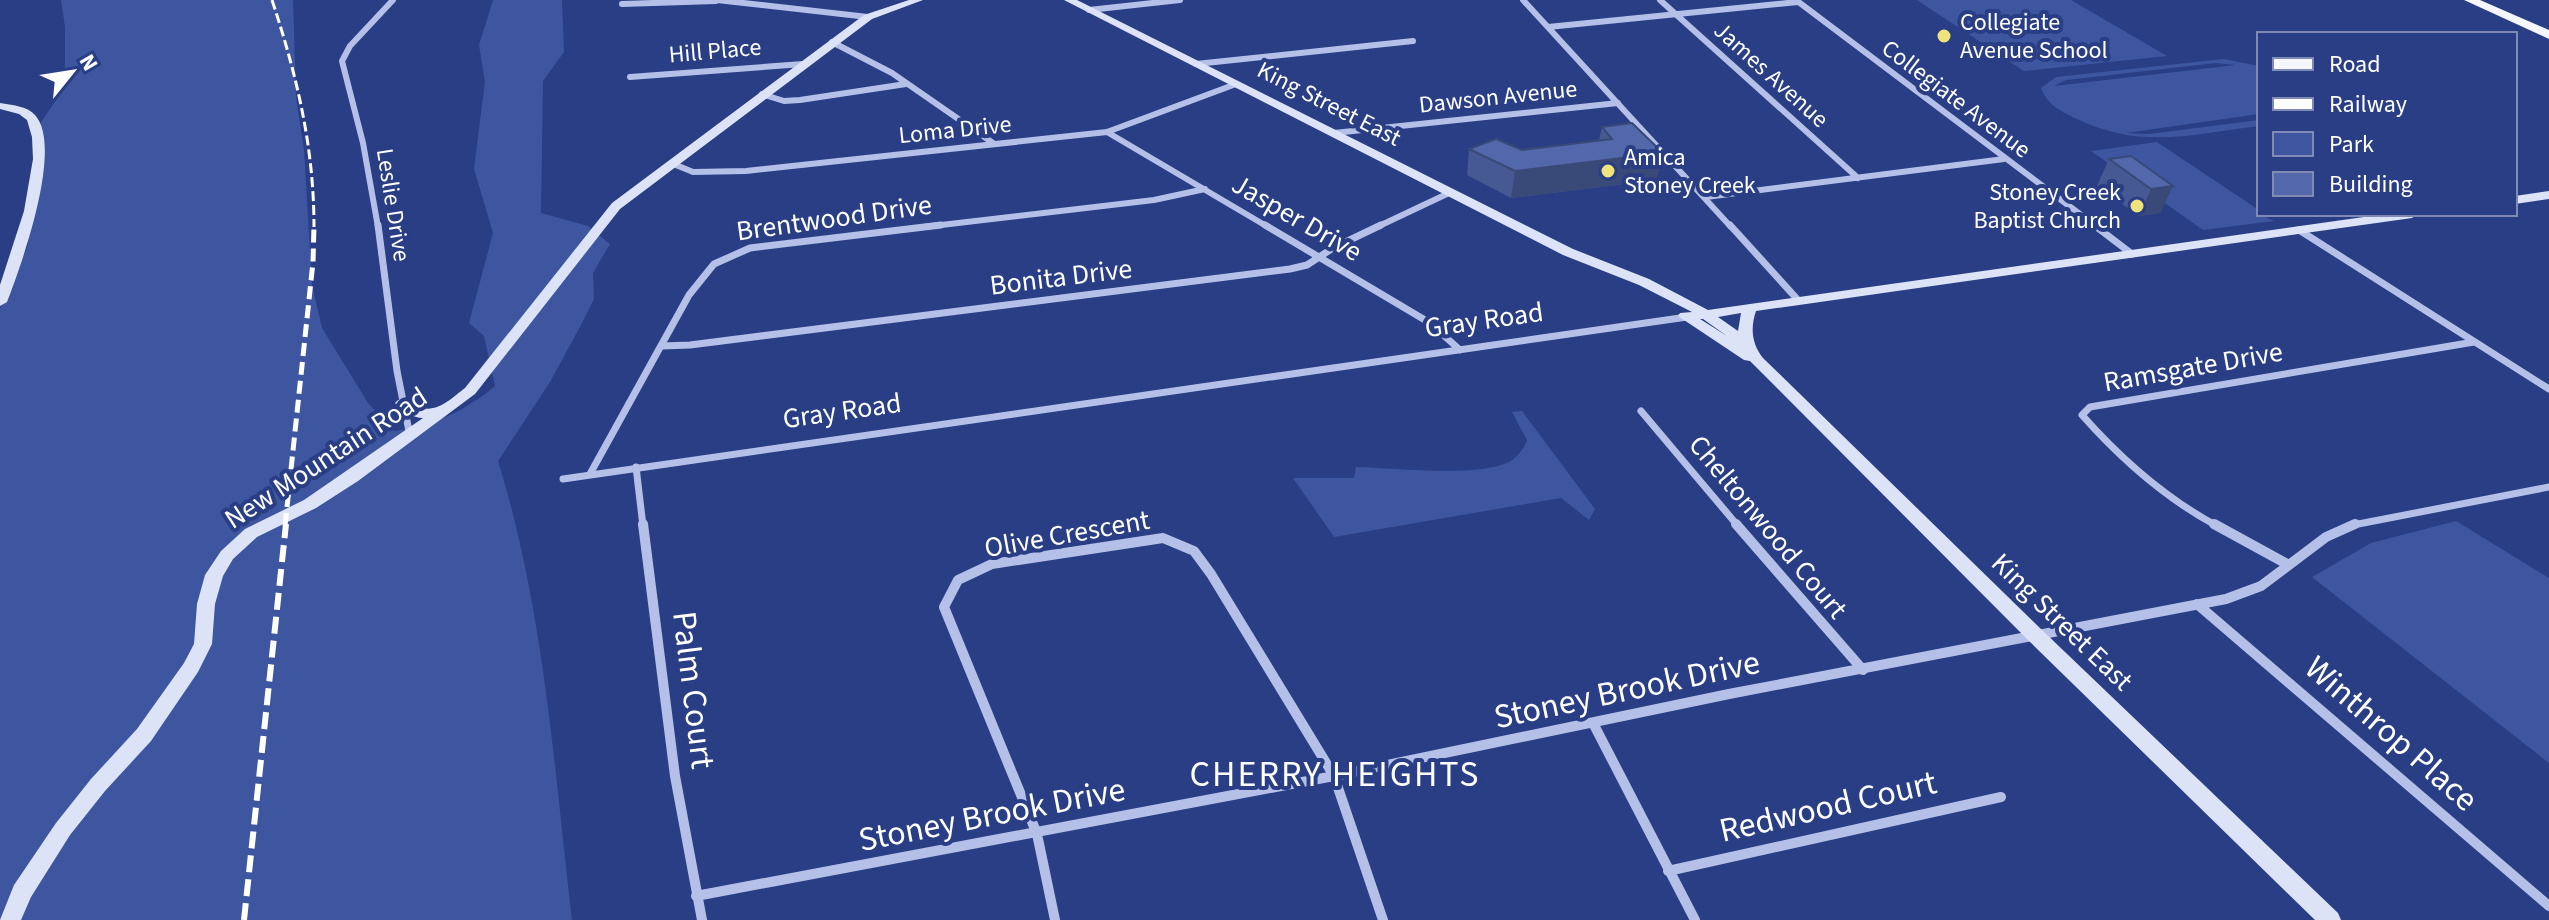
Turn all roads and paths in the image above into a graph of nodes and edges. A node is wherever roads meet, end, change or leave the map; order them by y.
1 (393, 0) edge
2 (716, 0) edge
3 (918, 0) edge
4 (1069, 0) edge
5 (1180, 0) edge
6 (1523, 0) edge
7 (1660, 0) edge
8 (2470, 0) edge
9 (1797, 1) edge
10 (622, 4) dead end
11 (1089, 10) junction
12 (1675, 14) junction
13 (868, 17) junction
14 (1548, 27) junction
15 (2549, 35) edge
16 (1413, 41) dead end
17 (832, 42) junction
18 (803, 64) junction
19 (1196, 64) junction
20 (630, 77) dead end
21 (906, 84) junction
22 (1236, 84) junction
23 (762, 94) junction
24 (1618, 103) junction
25 (0, 106) edge
26 (1107, 132) junction
27 (1334, 133) junction
28 (993, 143) junction
29 (2004, 159) junction
30 (671, 163) junction
31 (1858, 178) junction
32 (1205, 189) junction
33 (1449, 193) junction
34 (2549, 195) edge
35 (1706, 197) junction
36 (2517, 200) edge
37 (2398, 216) edge
38 (2299, 230) junction
39 (1568, 252) junction
40 (2132, 254) junction
41 (1320, 256) junction
42 (1647, 285) junction
43 (1798, 300) junction
44 (0, 302) edge
45 (1752, 306) junction
46 (1705, 313) junction
47 (1687, 317) junction
48 (2474, 342) junction
49 (662, 346) junction
50 (1460, 350) junction
51 (1753, 354) junction
52 (2549, 389) edge
53 (403, 403) junction
54 (1641, 411) dead end
55 (445, 412) junction
56 (411, 437) junction
57 (636, 467) junction
58 (590, 474) junction
59 (563, 479) dead end
60 (2549, 487) edge
61 (2289, 565) junction
62 (2197, 604) junction
63 (2035, 635) junction
64 (1863, 670) junction
65 (1593, 723) junction
66 (1334, 776) junction
67 (2001, 797) dead end
68 (1037, 834) junction
69 (1668, 871) junction
70 (696, 896) junction
71 (2549, 906) edge
72 (10, 920) edge
73 (702, 920) edge
74 (1055, 920) edge
75 (1383, 920) edge
76 (1695, 920) edge
77 (2330, 920) edge

1 - 53 street, Leslie Drive
2 - 10 street
2 - 13 street
3 - 13 main road, New Mountain Road
4 - 11 main road, King Street East
5 - 11 street
6 - 14 street
7 - 12 street, James Avenue
8 - 15 main road
9 - 12 street
9 - 29 street, Collegiate Avenue
11 - 19 main road, King Street East
12 - 14 street
12 - 31 street, James Avenue
13 - 17 main road, New Mountain Road
14 - 24 street
16 - 19 street
17 - 18 main road, New Mountain Road
17 - 21 street
18 - 20 street, Hill Place
18 - 23 main road, New Mountain Road
19 - 22 main road, King Street East
21 - 23 street
21 - 28 street
22 - 26 street, Loma Drive
22 - 27 main road, King Street East
23 - 30 main road, New Mountain Road
24 - 27 street, Dawson Avenue
24 - 35 street
25 - 44 main road
26 - 28 street, Loma Drive
26 - 32 street, Jasper Drive
27 - 33 main road, King Street East
28 - 30 street, Loma Drive
29 - 31 street
29 - 40 street, Collegiate Avenue
30 - 55 main road, New Mountain Road
31 - 35 street
32 - 41 street, Jasper Drive
32 - 49 street, Brentwood Drive
33 - 39 main road, King Street East
33 - 41 street, Bonita Drive
34 - 36 main road
35 - 43 street
37 - 38 main road, Gray Road
38 - 40 main road, Gray Road
38 - 48 street
39 - 42 main road, King Street East
39 - 47 main road, King Street East
40 - 43 main road, Gray Road
41 - 49 street, Bonita Drive
41 - 50 street, Jasper Drive
42 - 45 main road
42 - 46 main road, King Street East
43 - 45 main road, Gray Road
45 - 46 main road, Gray Road
45 - 51 main road
46 - 47 main road, Gray Road
46 - 51 main road, King Street East
47 - 50 street, Gray Road
47 - 51 main road, King Street East
48 - 52 street
48 - 61 street, Ramsgate Drive
49 - 58 street, Brentwood Drive
50 - 57 street, Gray Road
51 - 63 main road, King Street East
53 - 55 main road
53 - 56 street, Leslie Drive
54 - 64 street, Cheltonwood Court
55 - 56 main road, New Mountain Road
56 - 72 main road, New Mountain Road
57 - 58 street, Gray Road
57 - 70 street, Palm Court
58 - 59 street, Gray Road
60 - 61 street, Stoney Brook Drive
61 - 62 street, Stoney Brook Drive
62 - 63 street, Stoney Brook Drive
62 - 71 street, Winthrop Place
63 - 64 street, Stoney Brook Drive
63 - 77 main road, King Street East
64 - 65 street, Stoney Brook Drive
65 - 66 street, Stoney Brook Drive
65 - 69 street
66 - 68 street, Stoney Brook Drive
66 - 68 street, Olive Crescent
66 - 75 street, Olive Crescent
67 - 69 street, Redwood Court
68 - 70 street, Stoney Brook Drive
68 - 74 street, Olive Crescent
69 - 76 street
70 - 73 street, Palm Court

